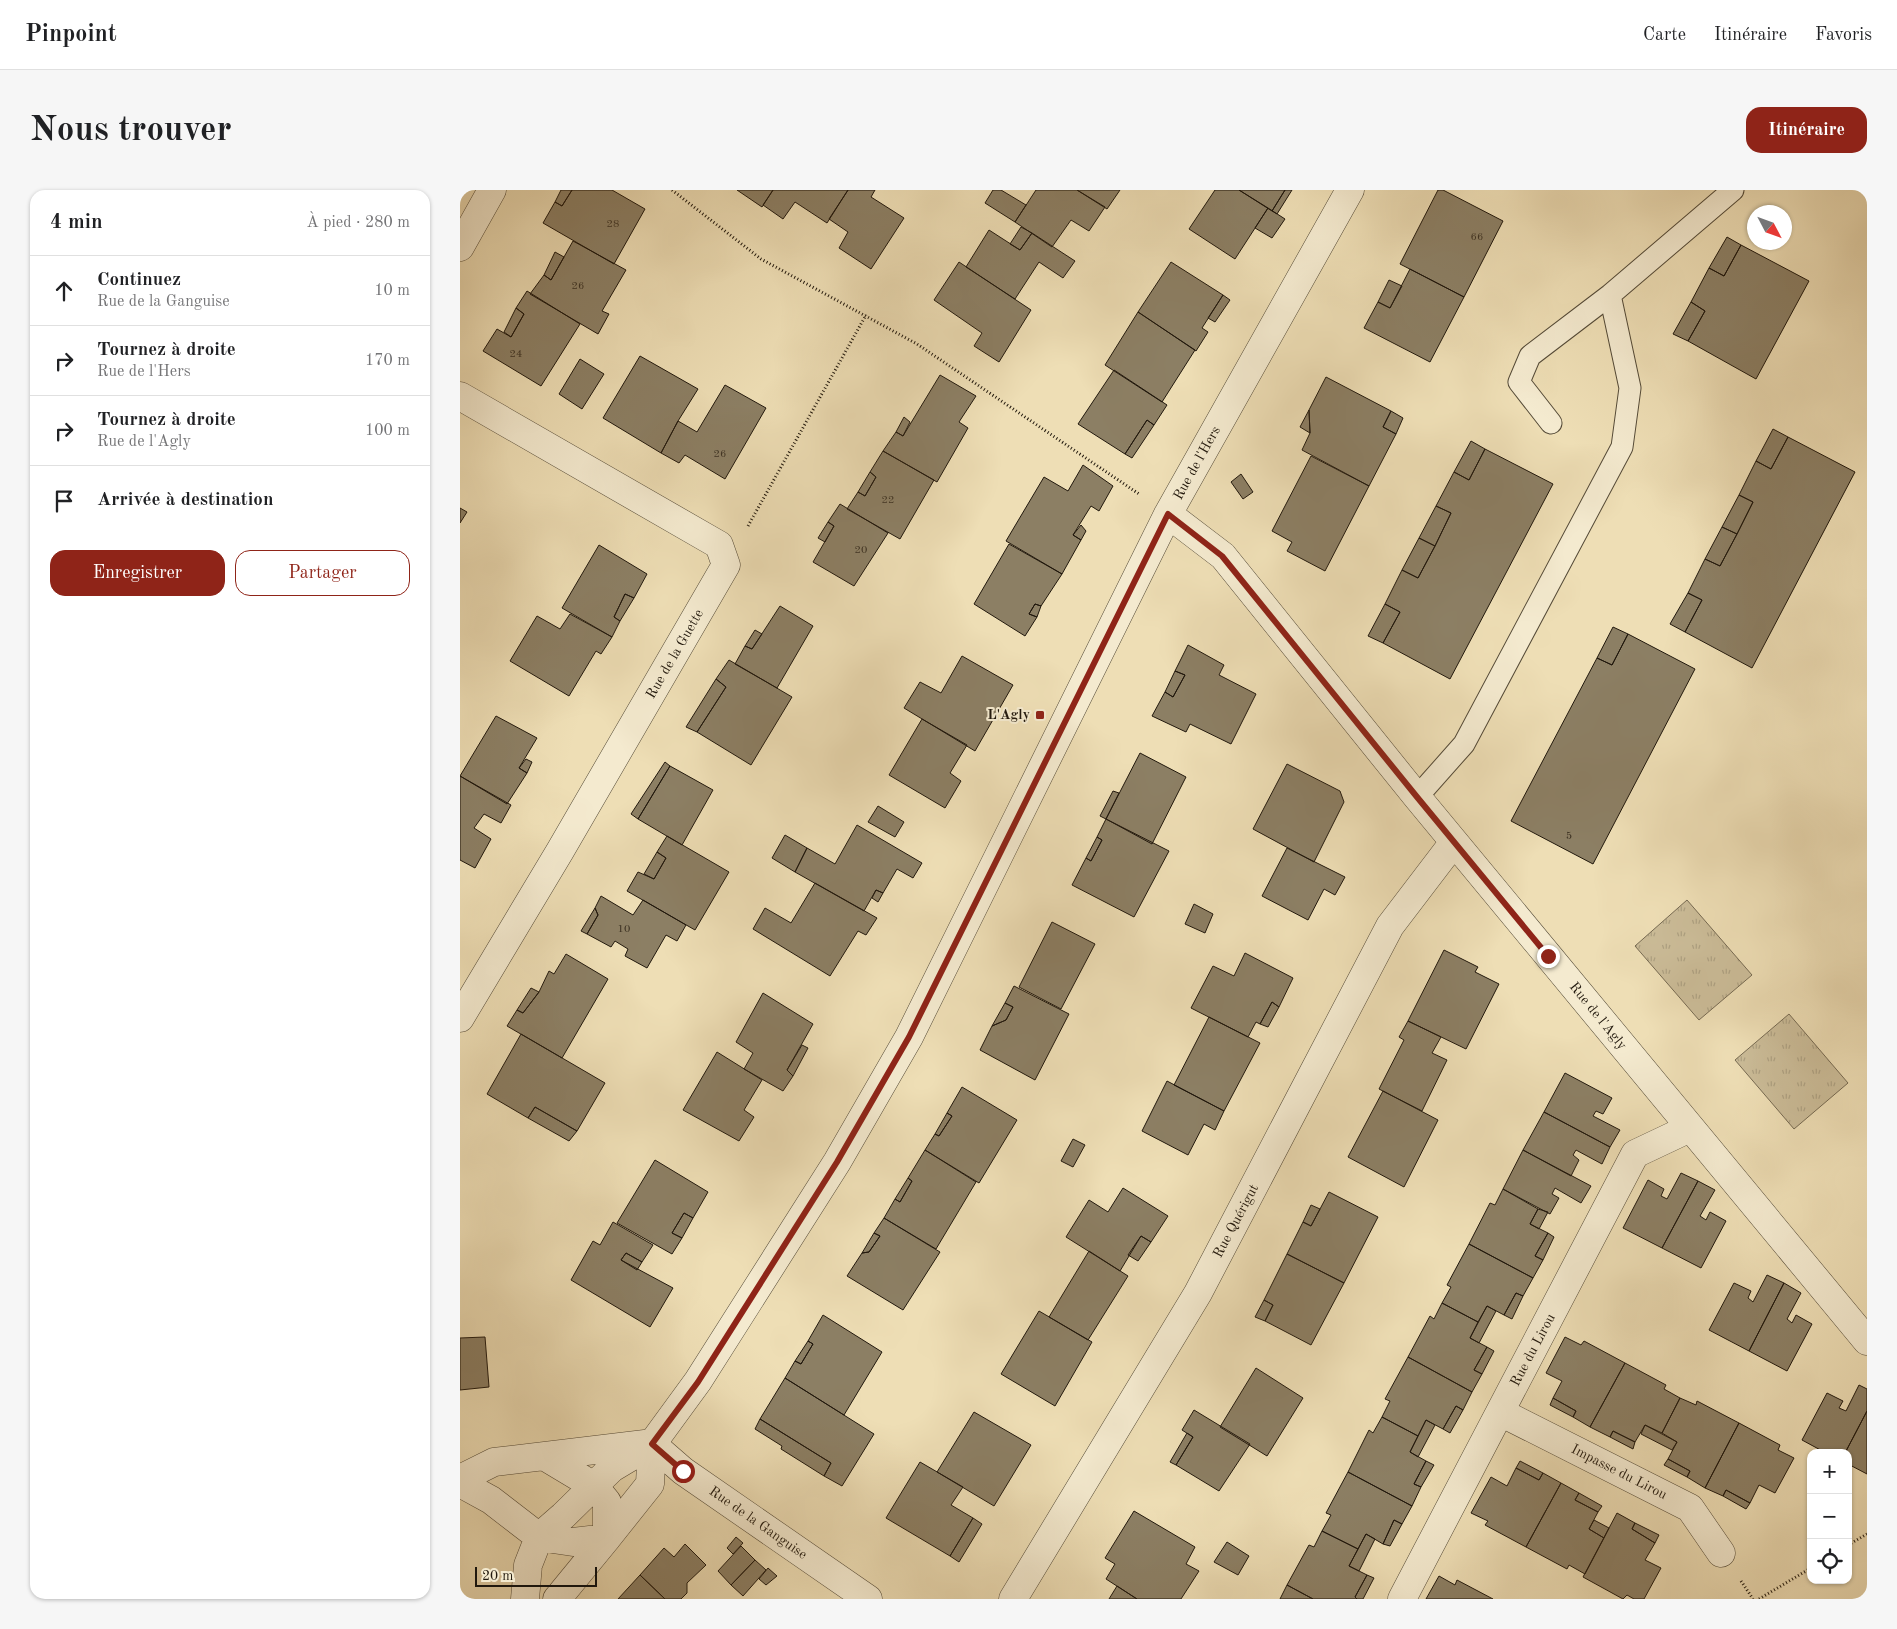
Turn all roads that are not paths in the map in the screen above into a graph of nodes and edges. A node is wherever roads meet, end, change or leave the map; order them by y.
1 (492, 190) edge
2 (1350, 190) edge
3 (1733, 190) edge
4 (460, 247) edge
5 (1610, 295) junction
6 (460, 396) edge
7 (1551, 423) dead end
8 (1168, 514) junction
9 (1417, 797) junction
10 (1454, 842) junction
11 (460, 1018) edge
12 (1690, 1128) junction
13 (1867, 1341) edge
14 (1500, 1412) junction
15 (652, 1444) junction
16 (544, 1456) junction
17 (460, 1479) edge
18 (460, 1483) edge
19 (594, 1486) junction
20 (539, 1537) junction
21 (607, 1538) junction
22 (1721, 1552) dead end
23 (525, 1599) edge
24 (557, 1599) edge
25 (868, 1599) edge
26 (1013, 1599) edge
27 (1402, 1599) edge

1 - 4 street
2 - 8 street, Rue de l'Hers
3 - 5 lane
5 - 7 lane
5 - 9 lane
6 - 11 street, Rue de la Guette
8 - 9 street, Rue de l'Agly
8 - 15 street, Rue de l'Hers
9 - 10 street, Rue de l'Agly
10 - 12 street, Rue de l'Agly
10 - 26 street, Rue Quérigut
12 - 13 street, Rue de l'Agly
12 - 14 street, Rue du Lirou
14 - 22 street, Impasse du Lirou
14 - 27 street, Rue du Lirou
15 - 16 street
15 - 19 street, Rue de l'Hers
15 - 21 street
15 - 25 street, Rue de la Ganguise
16 - 17 street
16 - 19 street
18 - 20 street
19 - 20 street, Rue de l'Hers
19 - 21 street
20 - 21 street
20 - 23 street, Rue de l'Hers
21 - 24 street

